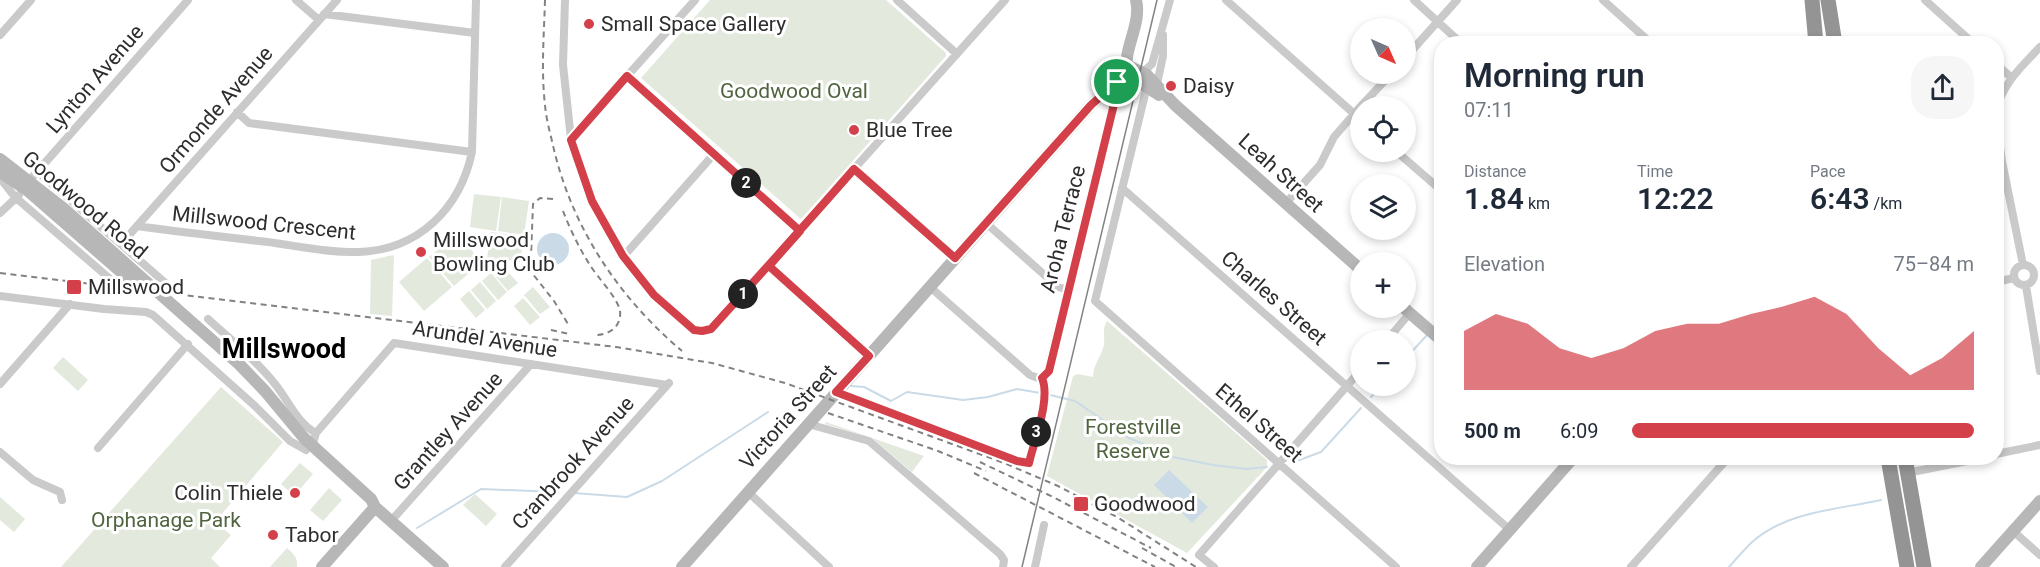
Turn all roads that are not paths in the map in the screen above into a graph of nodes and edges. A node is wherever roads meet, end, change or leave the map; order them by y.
1 (30, 0) edge
2 (188, 0) edge
3 (296, 0) edge
4 (337, 0) edge
5 (476, 0) edge
6 (565, 0) edge
7 (695, 0) edge
8 (897, 0) edge
9 (1005, 0) edge
10 (1136, 0) edge
11 (1170, 0) edge
12 (1226, 0) edge
13 (1414, 0) edge
14 (1457, 0) edge
15 (1812, 0) edge
16 (1925, 0) edge
17 (1608, 2) edge
18 (1829, 6) edge
19 (322, 17) junction
20 (1438, 22) junction
21 (1162, 32) junction
22 (475, 33) junction
23 (0, 35) edge
24 (1453, 36) edge
25 (1644, 36) edge
26 (1815, 36) edge
27 (1818, 36) edge
28 (1833, 36) edge
29 (1959, 36) edge
30 (1416, 46) edge
31 (2040, 47) edge
32 (957, 54) junction
33 (1126, 70) junction
34 (2004, 71) edge
35 (1143, 72) junction
36 (627, 76) junction
37 (2012, 78) junction
38 (1117, 82) junction
39 (1383, 84) edge
40 (1152, 85) junction
41 (2004, 90) edge
42 (1372, 96) edge
43 (1350, 104) edge
44 (1091, 105) junction
45 (237, 112) junction
46 (1350, 121) edge
47 (571, 140) junction
48 (472, 152) junction
49 (714, 154) junction
50 (0, 159) edge
51 (1409, 162) edge
52 (854, 169) junction
53 (0, 172) edge
54 (0, 178) edge
55 (31, 181) junction
56 (2004, 183) edge
57 (1434, 184) edge
58 (1122, 188) junction
59 (15, 197) junction
60 (1286, 203) junction
61 (0, 213) edge
62 (986, 223) junction
63 (137, 226) junction
64 (800, 231) junction
65 (122, 243) junction
66 (623, 256) junction
67 (955, 258) junction
68 (1350, 260) edge
69 (2023, 265) junction
70 (769, 266) junction
71 (2037, 268) edge
72 (109, 278) dead end
73 (2014, 279) junction
74 (2004, 281) edge
75 (2025, 286) junction
76 (170, 287) dead end
77 (930, 287) junction
78 (1069, 290) junction
79 (0, 296) edge
80 (70, 304) junction
81 (1416, 318) edge
82 (208, 320) dead end
83 (1434, 334) edge
84 (188, 344) junction
85 (869, 356) junction
86 (531, 364) junction
87 (2040, 371) edge
88 (1042, 380) junction
89 (1350, 383) edge
90 (0, 384) edge
91 (668, 384) joint
92 (1347, 387) junction
93 (836, 392) junction
94 (260, 405) junction
95 (808, 424) junction
96 (316, 433) junction
97 (2040, 445) edge
98 (98, 448) dead end
99 (309, 448) junction
100 (0, 452) edge
101 (2004, 452) edge
102 (1434, 463) edge
103 (1280, 465) junction
104 (1436, 465) edge
105 (1567, 465) edge
106 (1722, 465) edge
107 (1889, 465) edge
108 (1906, 465) edge
109 (1947, 465) edge
110 (1907, 473) junction
111 (748, 492) junction
112 (62, 500) dead end
113 (2040, 501) edge
114 (370, 506) junction
115 (391, 521) junction
116 (1044, 525) dead end
117 (1510, 530) junction
118 (2013, 531) junction
119 (2040, 555) edge
120 (322, 567) edge
121 (443, 567) edge
122 (505, 567) edge
123 (682, 567) edge
124 (829, 567) edge
125 (1003, 567) edge
126 (1035, 567) edge
127 (1214, 567) edge
128 (1396, 567) edge
129 (1477, 567) edge
130 (1631, 567) edge
131 (1907, 567) edge
132 (1924, 567) edge
133 (1981, 567) edge

1 - 23 street
2 - 55 street, Lynton Avenue
3 - 19 street
4 - 19 street, Ormonde Avenue
5 - 22 street, Millswood Crescent
6 - 47 street
7 - 36 street
8 - 32 street
9 - 32 street
10 - 33 street
11 - 21 street
12 - 43 street
13 - 20 street
14 - 20 street
15 - 26 highway
16 - 29 street
17 - 25 street
18 - 27 highway
18 - 28 highway
19 - 22 street
19 - 45 street, Ormonde Avenue
20 - 24 street
20 - 30 street
21 - 35 street
21 - 40 street
22 - 48 street, Millswood Crescent
31 - 37 street
32 - 52 street
33 - 35 street, Leah Street
33 - 38 street, Victoria Street
33 - 40 street, Leah Street
33 - 44 street, Victoria Street
34 - 37 street
35 - 40 street, Leah Street
36 - 47 street
36 - 49 street
37 - 41 street
38 - 44 street, Victoria Street
38 - 78 street, Aroha Terrace
39 - 42 street
40 - 58 street
40 - 60 street, Leah Street
44 - 62 street, Victoria Street
45 - 48 street
45 - 63 street, Ormonde Avenue
46 - 60 street
47 - 66 street
48 - 63 street, Millswood Crescent
49 - 64 street
49 - 66 street
50 - 55 street, Goodwood Road
51 - 57 street
52 - 64 street
52 - 67 street
53 - 55 street, Goodwood Road
54 - 59 street, Goodwood Road
55 - 59 street, Lynton Avenue
55 - 65 street
55 - 94 street, Goodwood Road
55 - 99 street, Goodwood Road
56 - 69 street
58 - 92 street, Charles Street
58 - 103 street, Ethel Street
59 - 61 street, Lynton Avenue
59 - 72 street, Goodwood Road
60 - 68 street, Leah Street
62 - 67 street, Victoria Street
62 - 78 street
63 - 65 street, Ormonde Avenue
64 - 70 street
65 - 76 street
66 - 70 street
67 - 77 street, Victoria Street
69 - 71 street
69 - 73 street
70 - 85 street
71 - 75 street
73 - 74 street
73 - 75 street
75 - 87 street
77 - 85 street, Victoria Street
77 - 88 street
78 - 88 street, Aroha Terrace
79 - 80 street
80 - 84 street
80 - 90 street
81 - 83 street
82 - 96 street
84 - 94 street
84 - 98 street
85 - 93 street, Victoria Street
86 - 91 street, Arundel Avenue
86 - 96 street, Arundel Avenue
86 - 115 street, Grantley Avenue
88 - 93 street
89 - 92 street
91 - 122 street, Cranbrook Avenue
92 - 102 street, Charles Street
92 - 103 street
93 - 95 street, Victoria Street
94 - 99 street, Goodwood Road
95 - 111 street, Victoria Street
95 - 125 street
96 - 99 street, Arundel Avenue
97 - 101 street
99 - 114 street, Goodwood Road
100 - 112 street
103 - 127 street
103 - 128 street, Ethel Street
104 - 117 street, Charles Street
105 - 117 street
106 - 130 street
107 - 131 highway
108 - 110 highway
109 - 110 street
110 - 132 highway
111 - 123 street, Victoria Street
111 - 124 street
113 - 118 street
114 - 115 street, Goodwood Road
114 - 120 street
115 - 121 street, Goodwood Road
116 - 126 street
117 - 129 street
118 - 119 street
118 - 133 street

